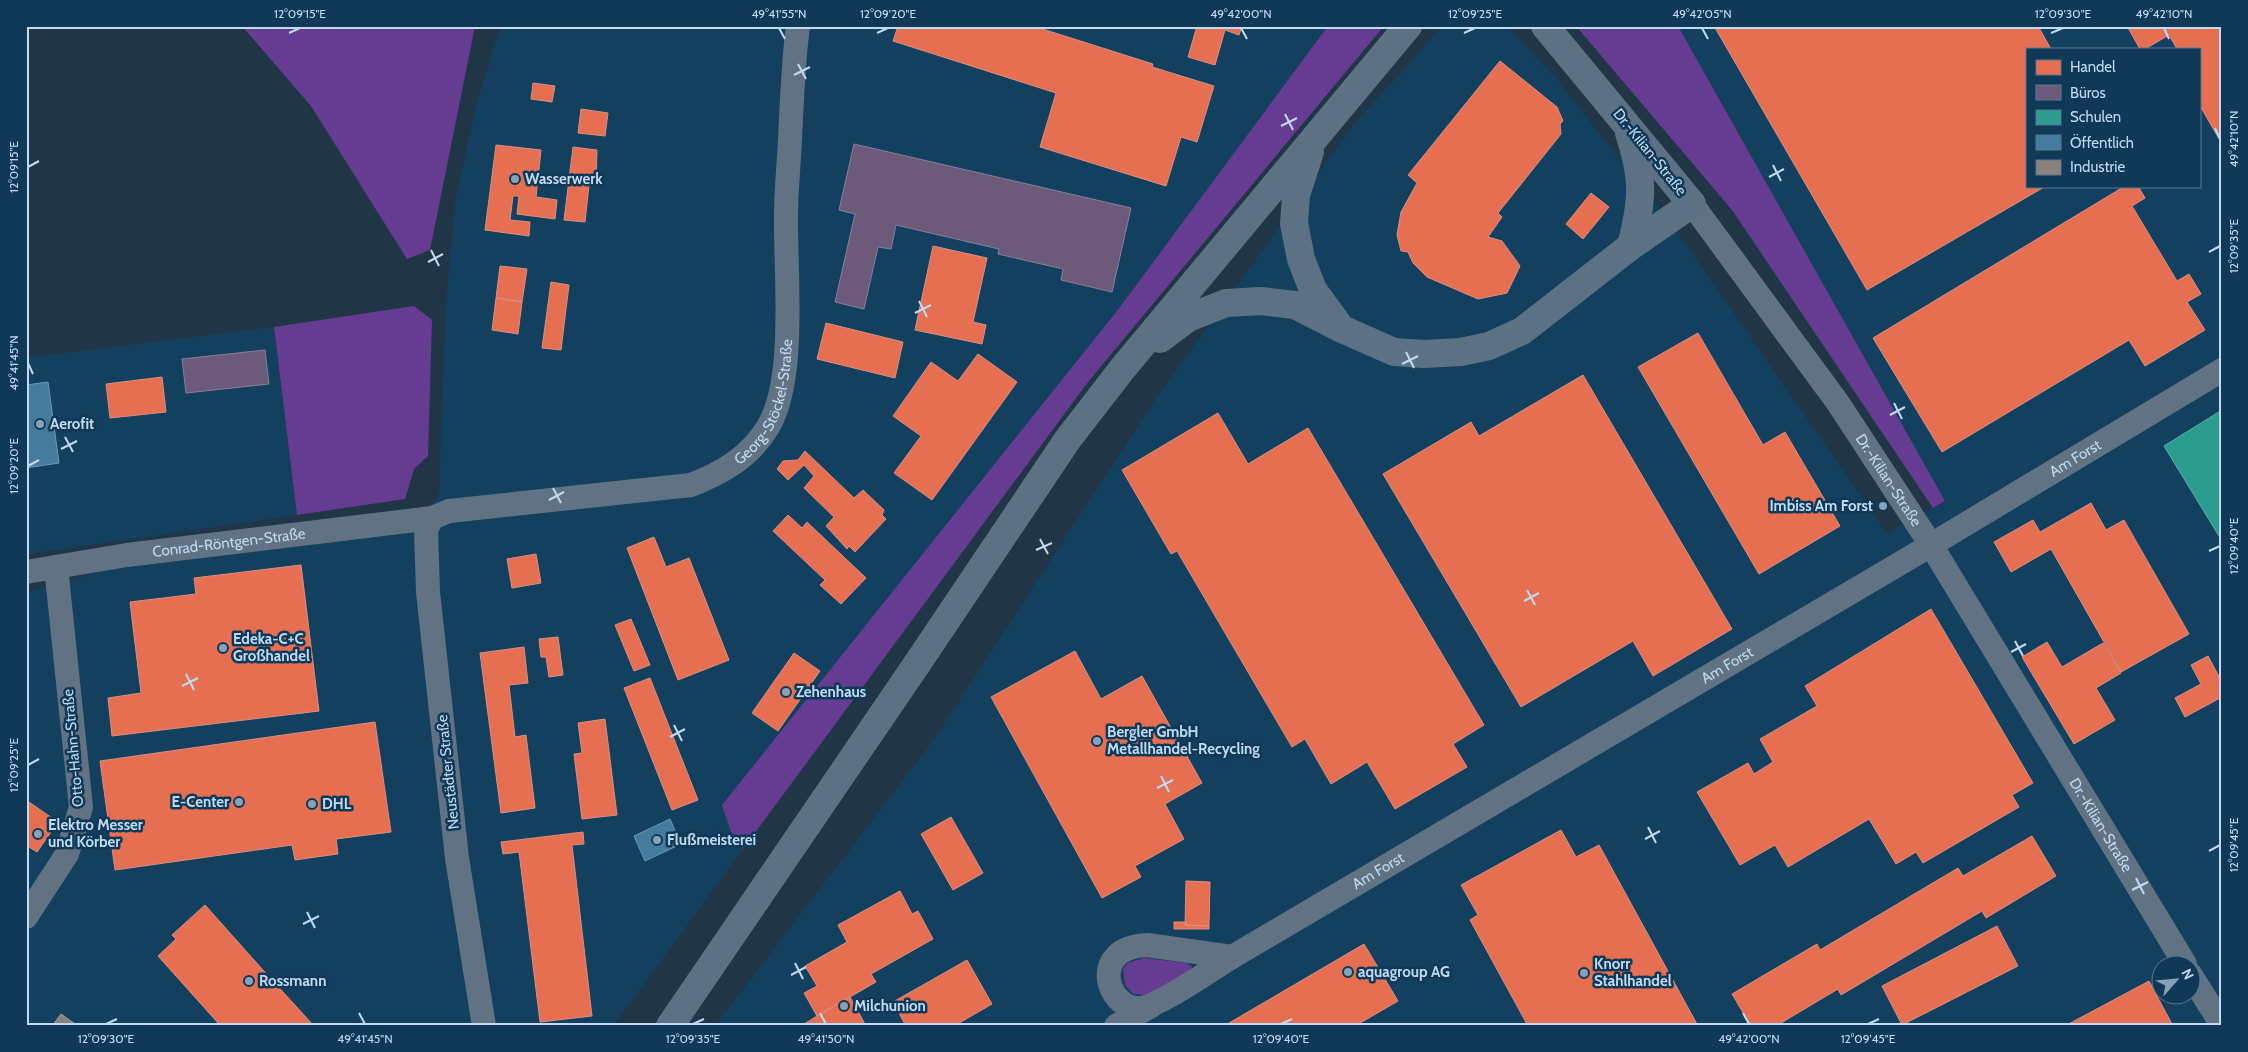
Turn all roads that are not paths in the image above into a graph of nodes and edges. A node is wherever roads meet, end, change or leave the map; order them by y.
1 (798, 26) edge
2 (1408, 26) edge
3 (1545, 26) edge
4 (1624, 120) junction
5 (1314, 139) junction
6 (1692, 204) junction
7 (1631, 246) junction
8 (1342, 329) junction
9 (1123, 368) junction
10 (2222, 370) edge
11 (432, 518) junction
12 (1931, 545) junction
13 (56, 567) junction
14 (26, 572) edge
15 (26, 917) edge
16 (2179, 954) edge
17 (1232, 957) junction
18 (2200, 990) edge
19 (1152, 1005) junction
20 (2222, 1025) edge
21 (484, 1026) edge
22 (670, 1026) edge
23 (1116, 1026) edge

1 - 11 street, Georg-Stöckel-Straße
2 - 5 main road
3 - 4 main road, Dr.-Kilian-Straße
4 - 6 main road, Dr.-Kilian-Straße
4 - 7 main road
5 - 8 main road
5 - 9 main road
6 - 7 main road
6 - 12 street, Dr.-Kilian-Straße
7 - 8 main road
8 - 9 main road
9 - 22 main road
10 - 12 street, Am Forst
11 - 13 street, Conrad-Röntgen-Straße
11 - 21 street, Neustädter Straße
12 - 16 street, Dr.-Kilian-Straße
12 - 17 street, Am Forst
13 - 14 street, Conrad-Röntgen-Straße
13 - 15 street, Otto-Hahn-Straße
17 - 19 street, Am Forst
17 - 19 street, Am Forst
18 - 20 street
19 - 23 street, Am Forst

